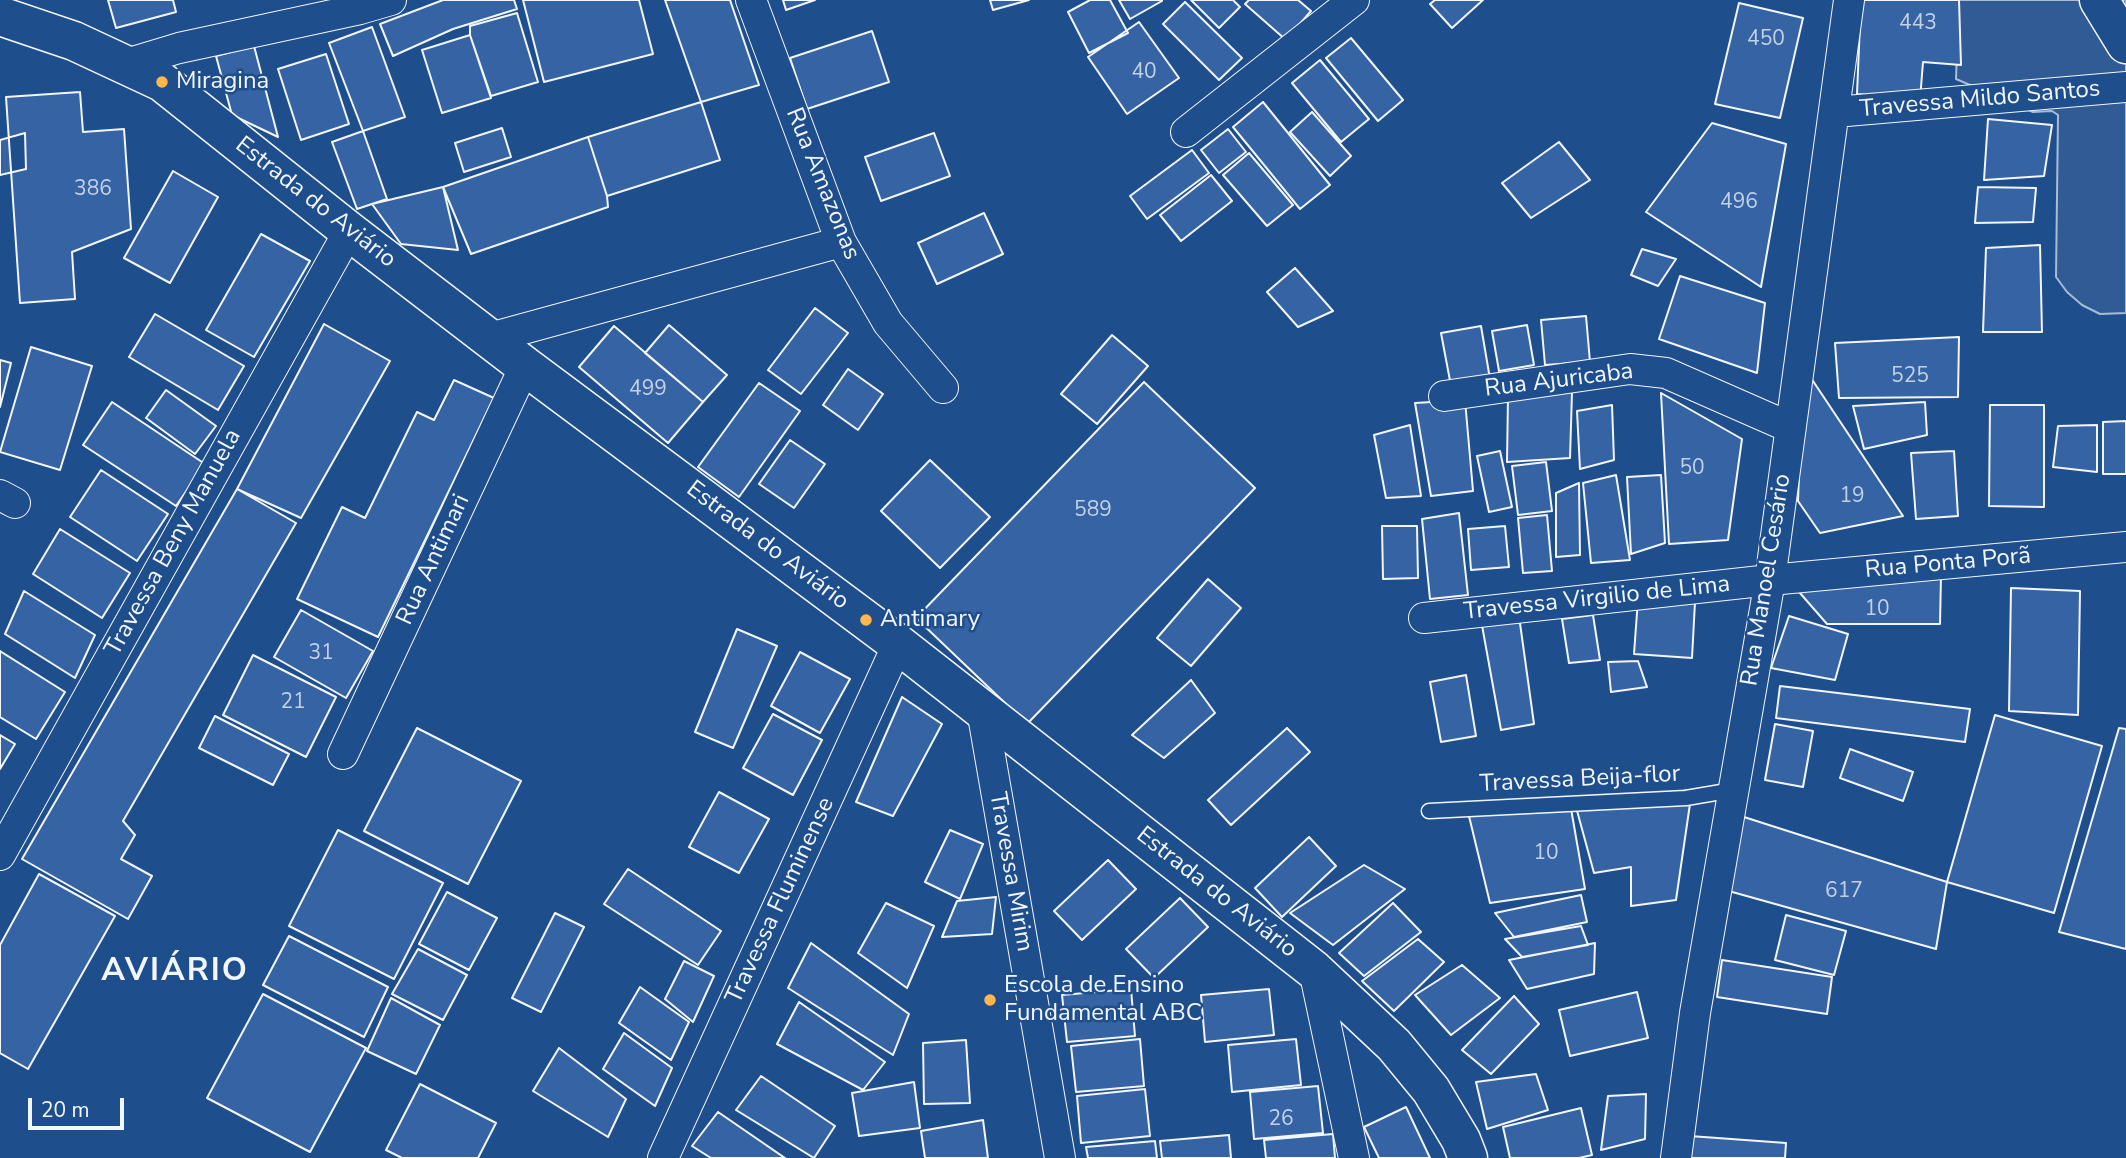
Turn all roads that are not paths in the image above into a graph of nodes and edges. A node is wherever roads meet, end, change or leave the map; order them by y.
1 (391, 0) edge
2 (751, 0) edge
3 (1354, 0) edge
4 (1849, 0) edge
5 (2099, 0) edge
6 (359, 4) edge
7 (0, 16) edge
8 (2126, 44) edge
9 (126, 64) junction
10 (2126, 87) edge
11 (1835, 112) junction
12 (1186, 132) dead end
13 (349, 231) junction
14 (841, 242) junction
15 (490, 338) junction
16 (525, 366) junction
17 (943, 388) dead end
18 (1444, 396) dead end
19 (1790, 427) junction
20 (2126, 547) edge
21 (1770, 580) junction
22 (1424, 618) dead end
23 (898, 644) junction
24 (982, 710) junction
25 (343, 754) dead end
26 (1733, 790) junction
27 (1429, 811) dead end
28 (0, 855) edge
29 (1314, 970) junction
30 (663, 1158) edge
31 (1060, 1158) edge
32 (1354, 1158) edge
33 (1468, 1158) edge
34 (1676, 1158) edge

1 - 6 street
2 - 14 street, Rua Amazonas
3 - 12 street
4 - 11 street, Rua Manoel Cesário
5 - 8 street
6 - 9 street
7 - 9 street, Estrada do Aviário
9 - 13 street, Estrada do Aviário
10 - 11 street, Travessa Mildo Santos
11 - 19 street, Rua Manoel Cesário
13 - 15 street, Estrada do Aviário
13 - 28 street, Travessa Beny Manuela
14 - 15 street
14 - 17 street, Rua Amazonas
15 - 16 street, Estrada do Aviário
16 - 23 street, Estrada do Aviário
16 - 25 street, Rua Antimari
18 - 19 street, Rua Ajuricaba
19 - 21 street, Rua Manoel Cesário
20 - 21 street, Rua Ponta Porã
21 - 22 street, Travessa Virgilio de Lima
21 - 26 street, Rua Manoel Cesário
23 - 24 street, Estrada do Aviário
23 - 30 street, Travessa Fluminense
24 - 29 street, Estrada do Aviário
24 - 31 street, Travessa Mirim
26 - 27 lane, Travessa Beija-flor
26 - 34 street, Rua Manoel Cesário
29 - 32 street
29 - 33 street, Estrada do Aviário

